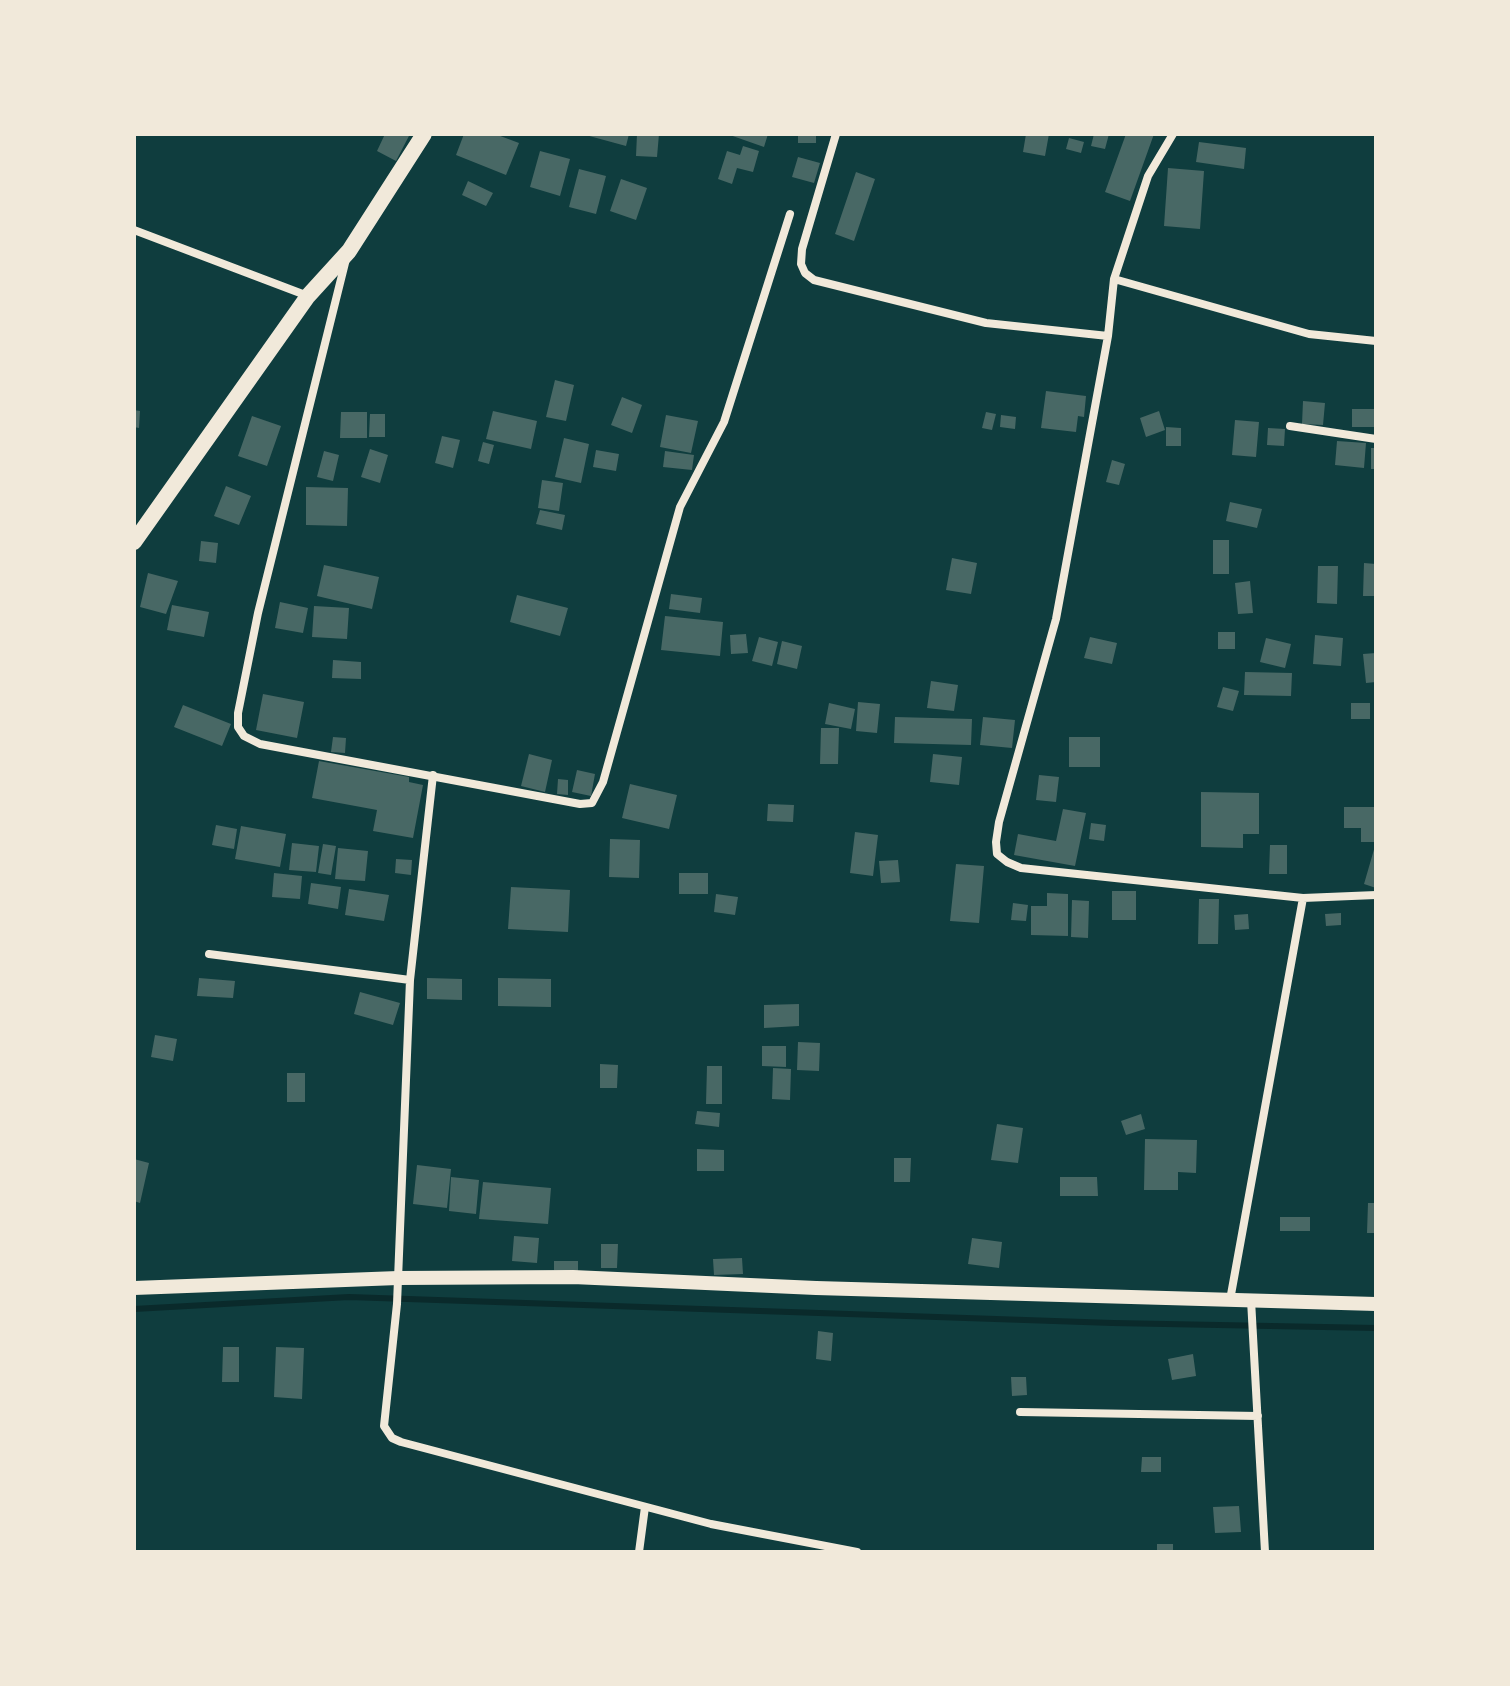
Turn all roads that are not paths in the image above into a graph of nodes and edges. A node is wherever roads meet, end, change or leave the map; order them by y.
1 (424, 134) edge
2 (836, 134) edge
3 (1173, 134) edge
4 (790, 214) dead end
5 (134, 230) edge
6 (349, 251) junction
7 (1114, 279) junction
8 (308, 296) junction
9 (1108, 336) junction
10 (1376, 341) edge
11 (1290, 426) dead end
12 (1376, 439) edge
13 (134, 542) edge
14 (433, 775) junction
15 (1376, 895) edge
16 (1303, 898) junction
17 (209, 954) dead end
18 (410, 980) junction
19 (398, 1283) junction
20 (134, 1288) edge
21 (1230, 1300) junction
22 (1251, 1300) junction
23 (1376, 1304) edge
24 (1020, 1412) dead end
25 (1258, 1416) junction
26 (645, 1507) junction
27 (639, 1552) edge
28 (857, 1552) edge
29 (1265, 1552) edge

1 - 6 main road
2 - 9 street
3 - 7 street
4 - 14 street
5 - 8 street
6 - 8 main road
6 - 14 street
7 - 9 street
7 - 10 street
8 - 13 main road
9 - 16 street
11 - 12 street
14 - 18 street
15 - 16 street
16 - 21 street
17 - 18 street
18 - 19 street
19 - 20 street
19 - 21 street
19 - 26 street
21 - 22 street
22 - 23 street
22 - 25 street
24 - 25 street
25 - 29 street
26 - 27 street
26 - 28 street

